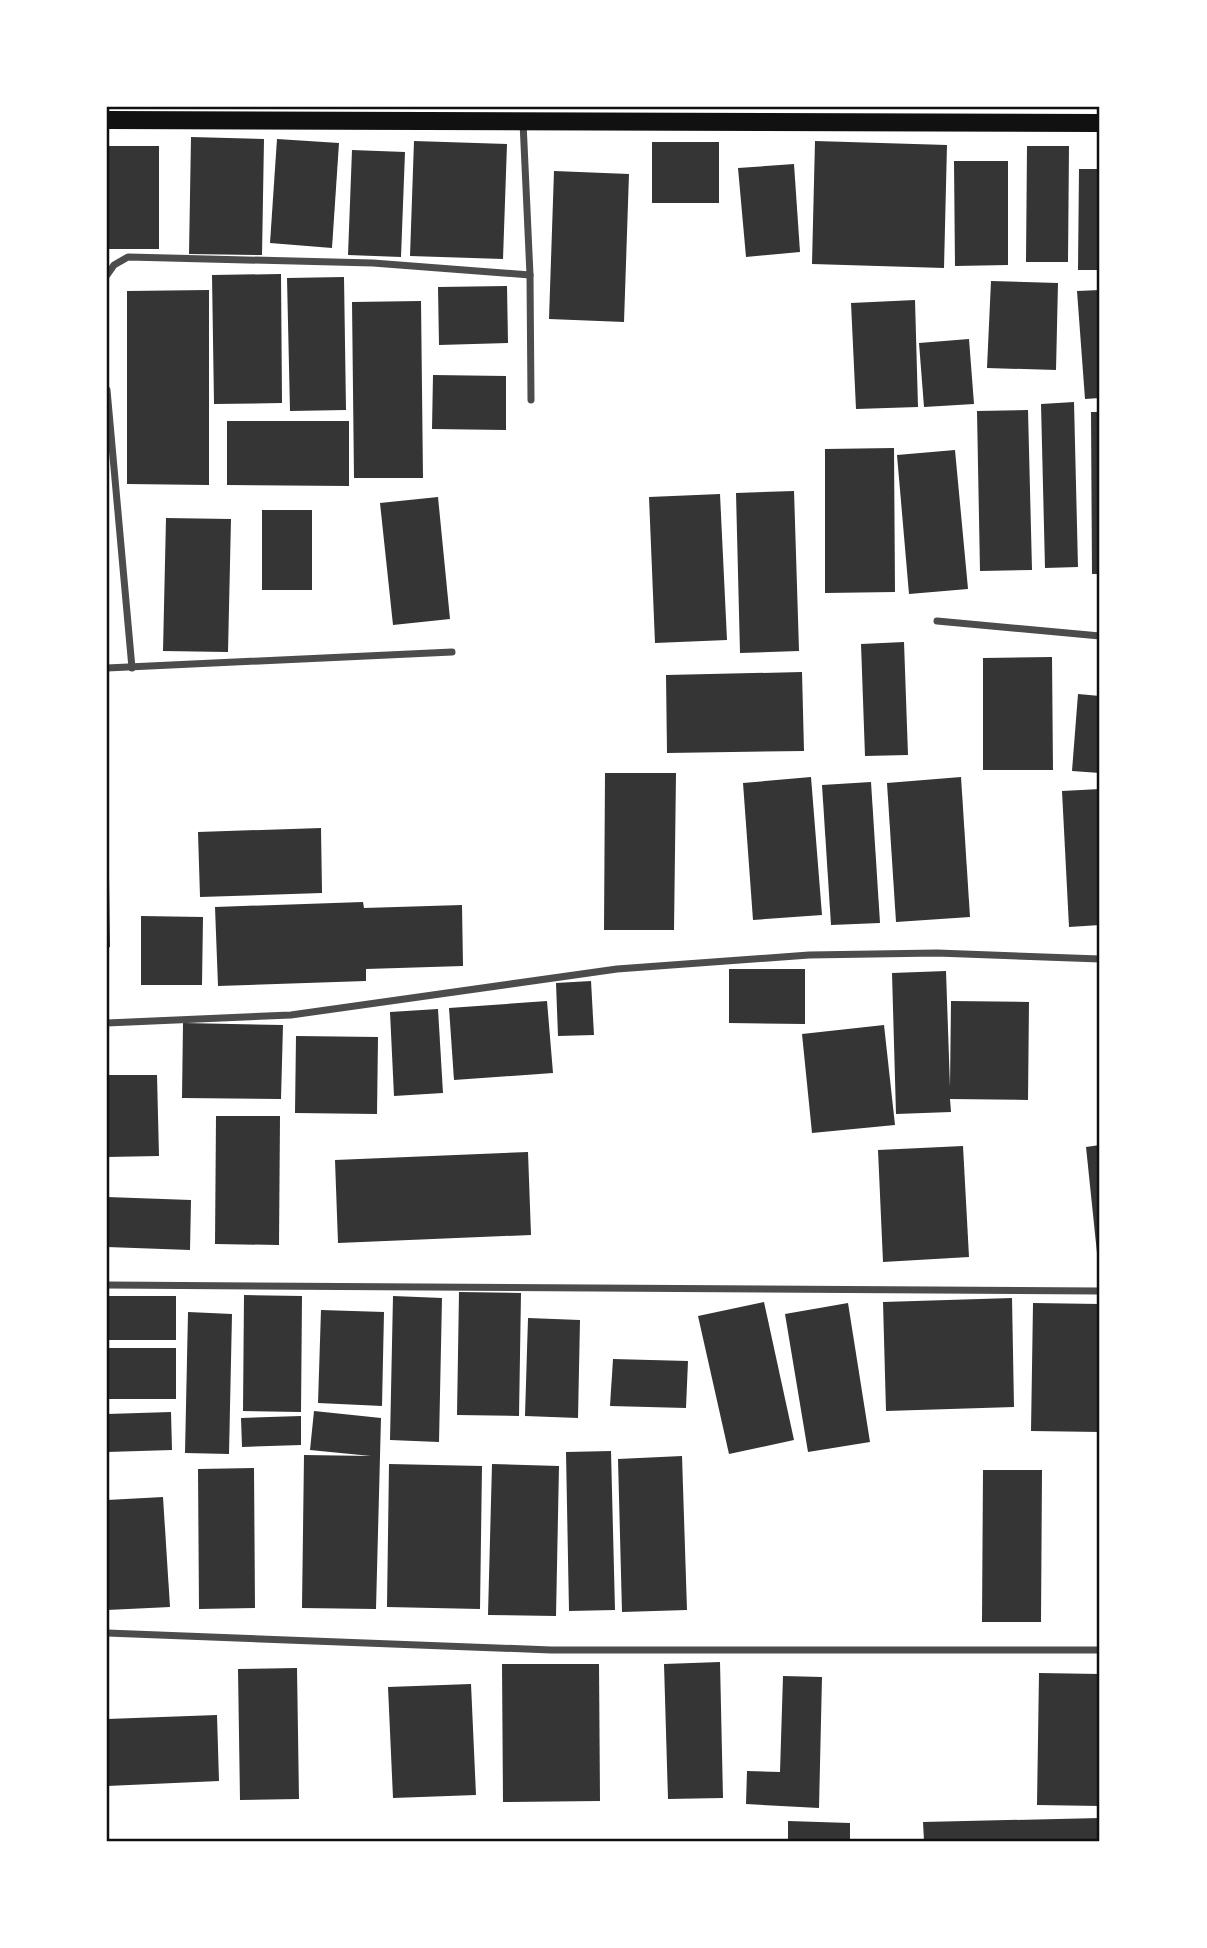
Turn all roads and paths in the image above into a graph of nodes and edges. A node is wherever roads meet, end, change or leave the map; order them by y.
1 (107, 120) edge
2 (523, 121) junction
3 (1100, 123) edge
4 (107, 275) edge
5 (530, 275) junction
6 (107, 390) edge
7 (531, 400) dead end
8 (937, 621) dead end
9 (1100, 636) edge
10 (452, 652) dead end
11 (107, 668) edge
12 (132, 668) junction
13 (1100, 959) edge
14 (107, 1023) edge
15 (107, 1285) edge
16 (1100, 1292) edge
17 (107, 1633) edge
18 (1100, 1650) edge

1 - 2 main road
2 - 3 main road
2 - 5 street
4 - 5 street
5 - 7 street
6 - 12 street
8 - 9 street
10 - 12 street
11 - 12 street
13 - 14 street
15 - 16 street
17 - 18 street

